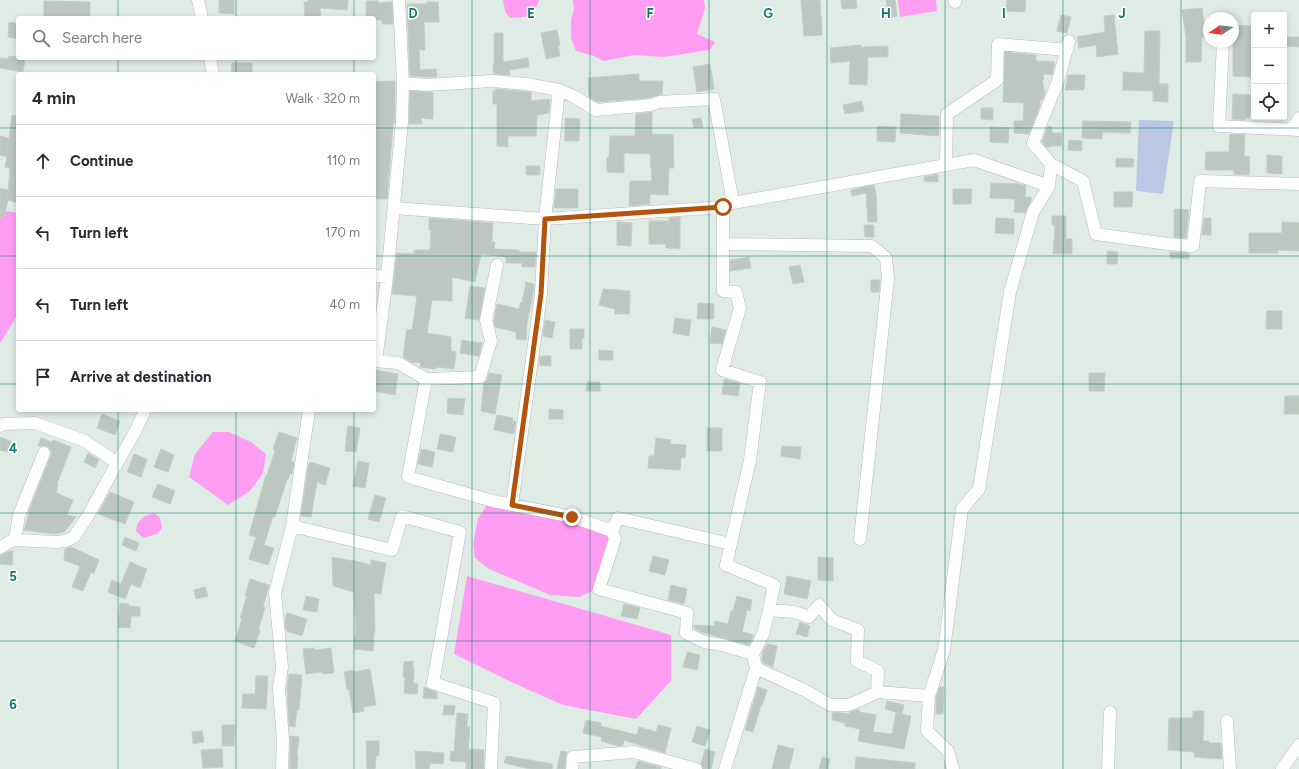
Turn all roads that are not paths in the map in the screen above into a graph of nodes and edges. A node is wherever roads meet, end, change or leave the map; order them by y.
1 (198, 0) edge
2 (399, 0) edge
3 (202, 16) edge
4 (1223, 48) edge
5 (210, 60) edge
6 (213, 72) edge
7 (403, 83) junction
8 (559, 90) junction
9 (1299, 118) edge
10 (1295, 130) edge
11 (1052, 164) junction
12 (946, 165) junction
13 (1299, 184) edge
14 (1049, 186) junction
15 (728, 205) junction
16 (394, 208) junction
17 (545, 219) junction
18 (723, 244) junction
19 (497, 265) dead end
20 (376, 276) edge
21 (387, 277) junction
22 (376, 354) edge
23 (376, 361) edge
24 (426, 379) junction
25 (144, 412) edge
26 (309, 412) edge
27 (0, 426) edge
28 (44, 453) dead end
29 (117, 463) junction
30 (512, 505) junction
31 (292, 526) junction
32 (612, 532) junction
33 (16, 540) junction
34 (860, 540) dead end
35 (731, 544) junction
36 (0, 547) edge
37 (769, 610) junction
38 (753, 654) junction
39 (756, 668) junction
40 (877, 692) junction
41 (929, 696) junction
42 (1110, 712) dead end
43 (1227, 721) dead end
44 (1299, 745) edge
45 (282, 769) edge
46 (491, 769) edge
47 (572, 769) edge
48 (696, 769) edge
49 (725, 769) edge
50 (953, 769) edge
51 (1108, 769) edge
52 (1230, 769) edge
53 (1282, 769) edge

1 - 3 street
2 - 7 street
4 - 10 street
5 - 6 street
7 - 8 street
7 - 16 street
8 - 15 street
8 - 17 street
9 - 10 street
11 - 12 street
11 - 13 street
11 - 14 street
12 - 14 street
12 - 15 street
14 - 41 street
15 - 17 street
15 - 18 street
16 - 17 street
16 - 21 street
17 - 30 street
18 - 34 street
18 - 35 street
19 - 24 street
20 - 21 street
21 - 22 street
23 - 24 street
24 - 30 street
25 - 29 street
26 - 31 street
27 - 29 street
28 - 33 street
29 - 33 street
30 - 32 street
31 - 45 street
31 - 46 street
32 - 35 street
32 - 38 street
33 - 36 street
35 - 37 street
37 - 38 street
37 - 40 street
38 - 39 street
39 - 40 street
39 - 49 street
40 - 41 street
41 - 50 street
42 - 51 street
43 - 52 street
44 - 53 street
47 - 48 street

